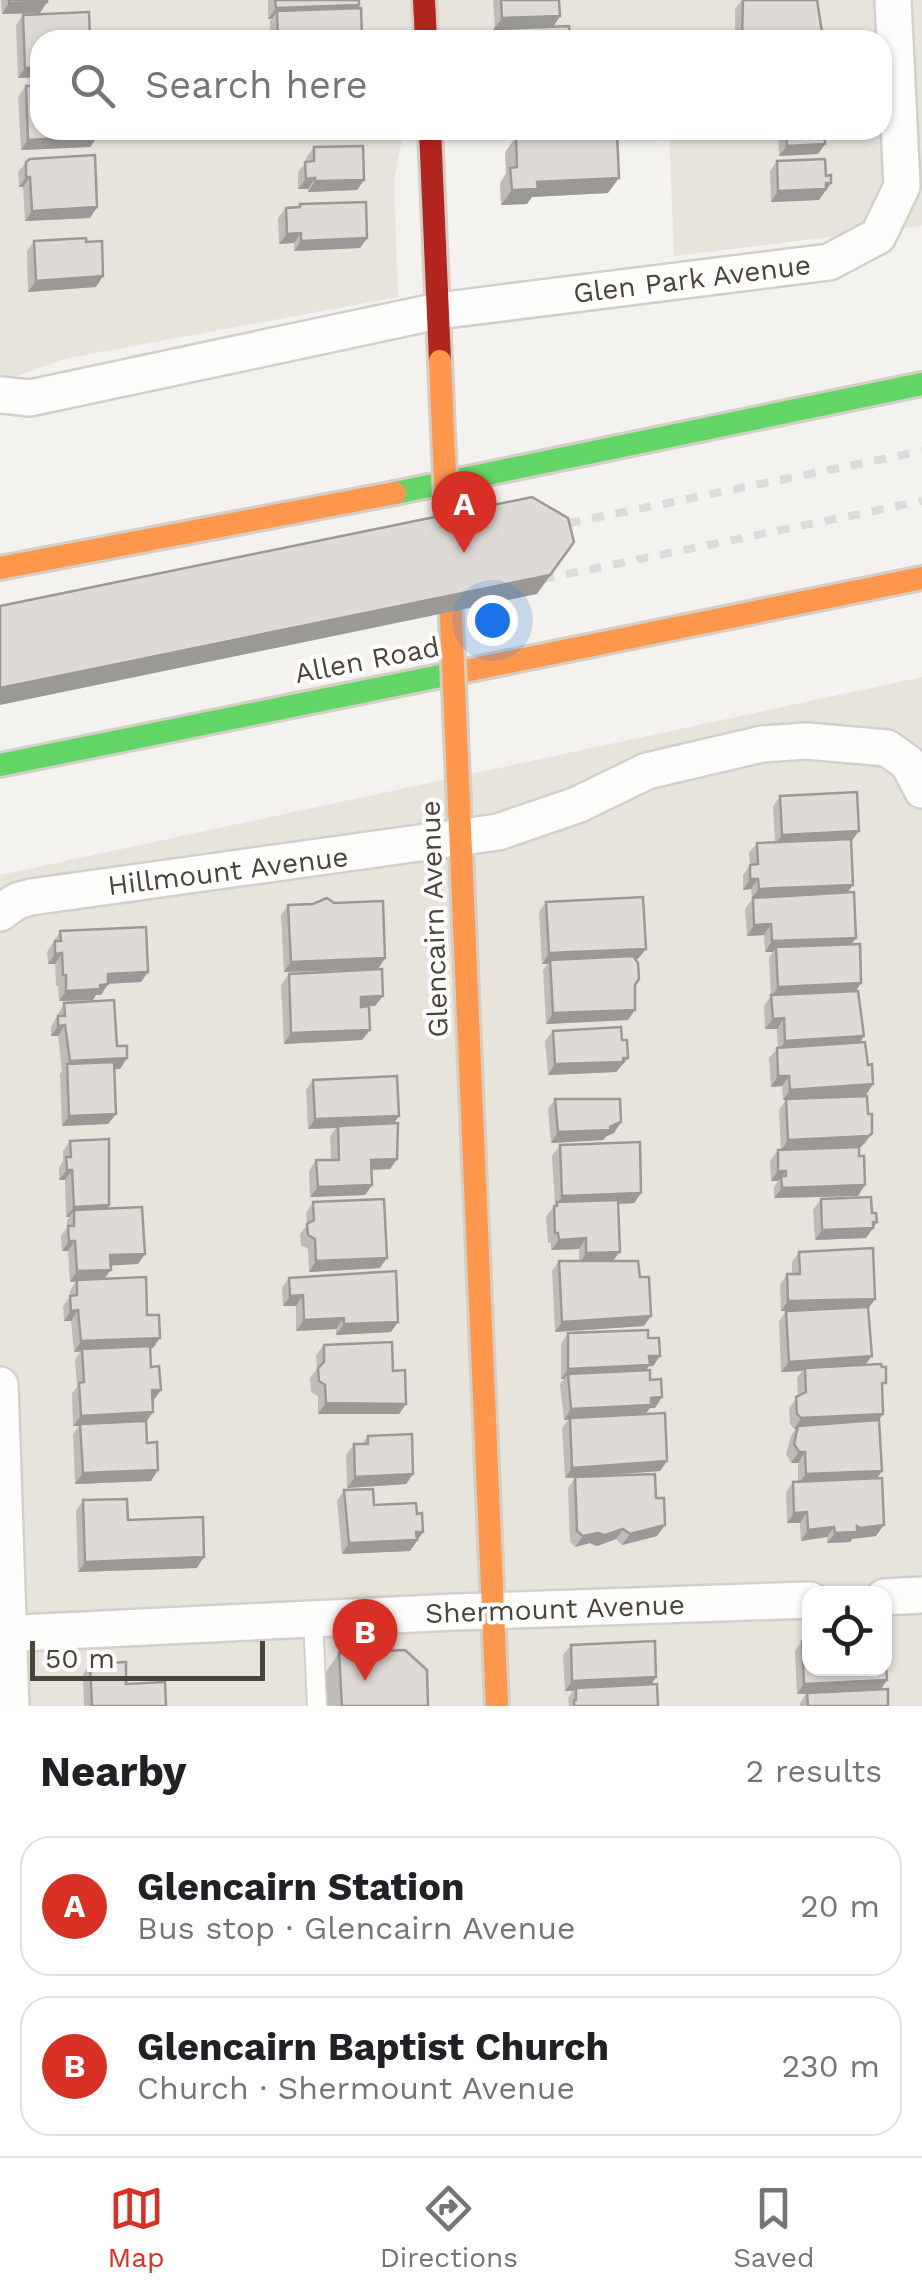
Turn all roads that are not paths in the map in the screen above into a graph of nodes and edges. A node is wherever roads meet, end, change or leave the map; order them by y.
1 (424, 0) edge
2 (893, 0) edge
3 (426, 30) edge
4 (430, 140) edge
5 (438, 310) junction
6 (922, 384) edge
7 (0, 395) edge
8 (0, 568) edge
9 (922, 578) edge
10 (0, 765) edge
11 (922, 790) edge
12 (460, 837) junction
13 (0, 912) edge
14 (0, 1385) edge
15 (922, 1595) edge
16 (892, 1597) edge
17 (802, 1600) edge
18 (494, 1611) junction
19 (313, 1619) junction
20 (4, 1634) edge
21 (11, 1706) edge
22 (316, 1706) edge
23 (497, 1706) edge

1 - 3 main road
2 - 5 street, Glen Park Avenue
4 - 5 main road, Glencairn Avenue
5 - 7 street
5 - 12 main road, Glencairn Avenue, bridge
6 - 8 main road
9 - 10 main road, Allen Road
11 - 12 street
12 - 13 street, Hillmount Avenue
12 - 18 main road, Glencairn Avenue
14 - 20 street
15 - 16 street
17 - 18 street, Shermount Avenue
18 - 19 street, Shermount Avenue
18 - 23 main road, Glencairn Avenue
19 - 20 street, Shermount Avenue
19 - 22 lane
20 - 21 street

